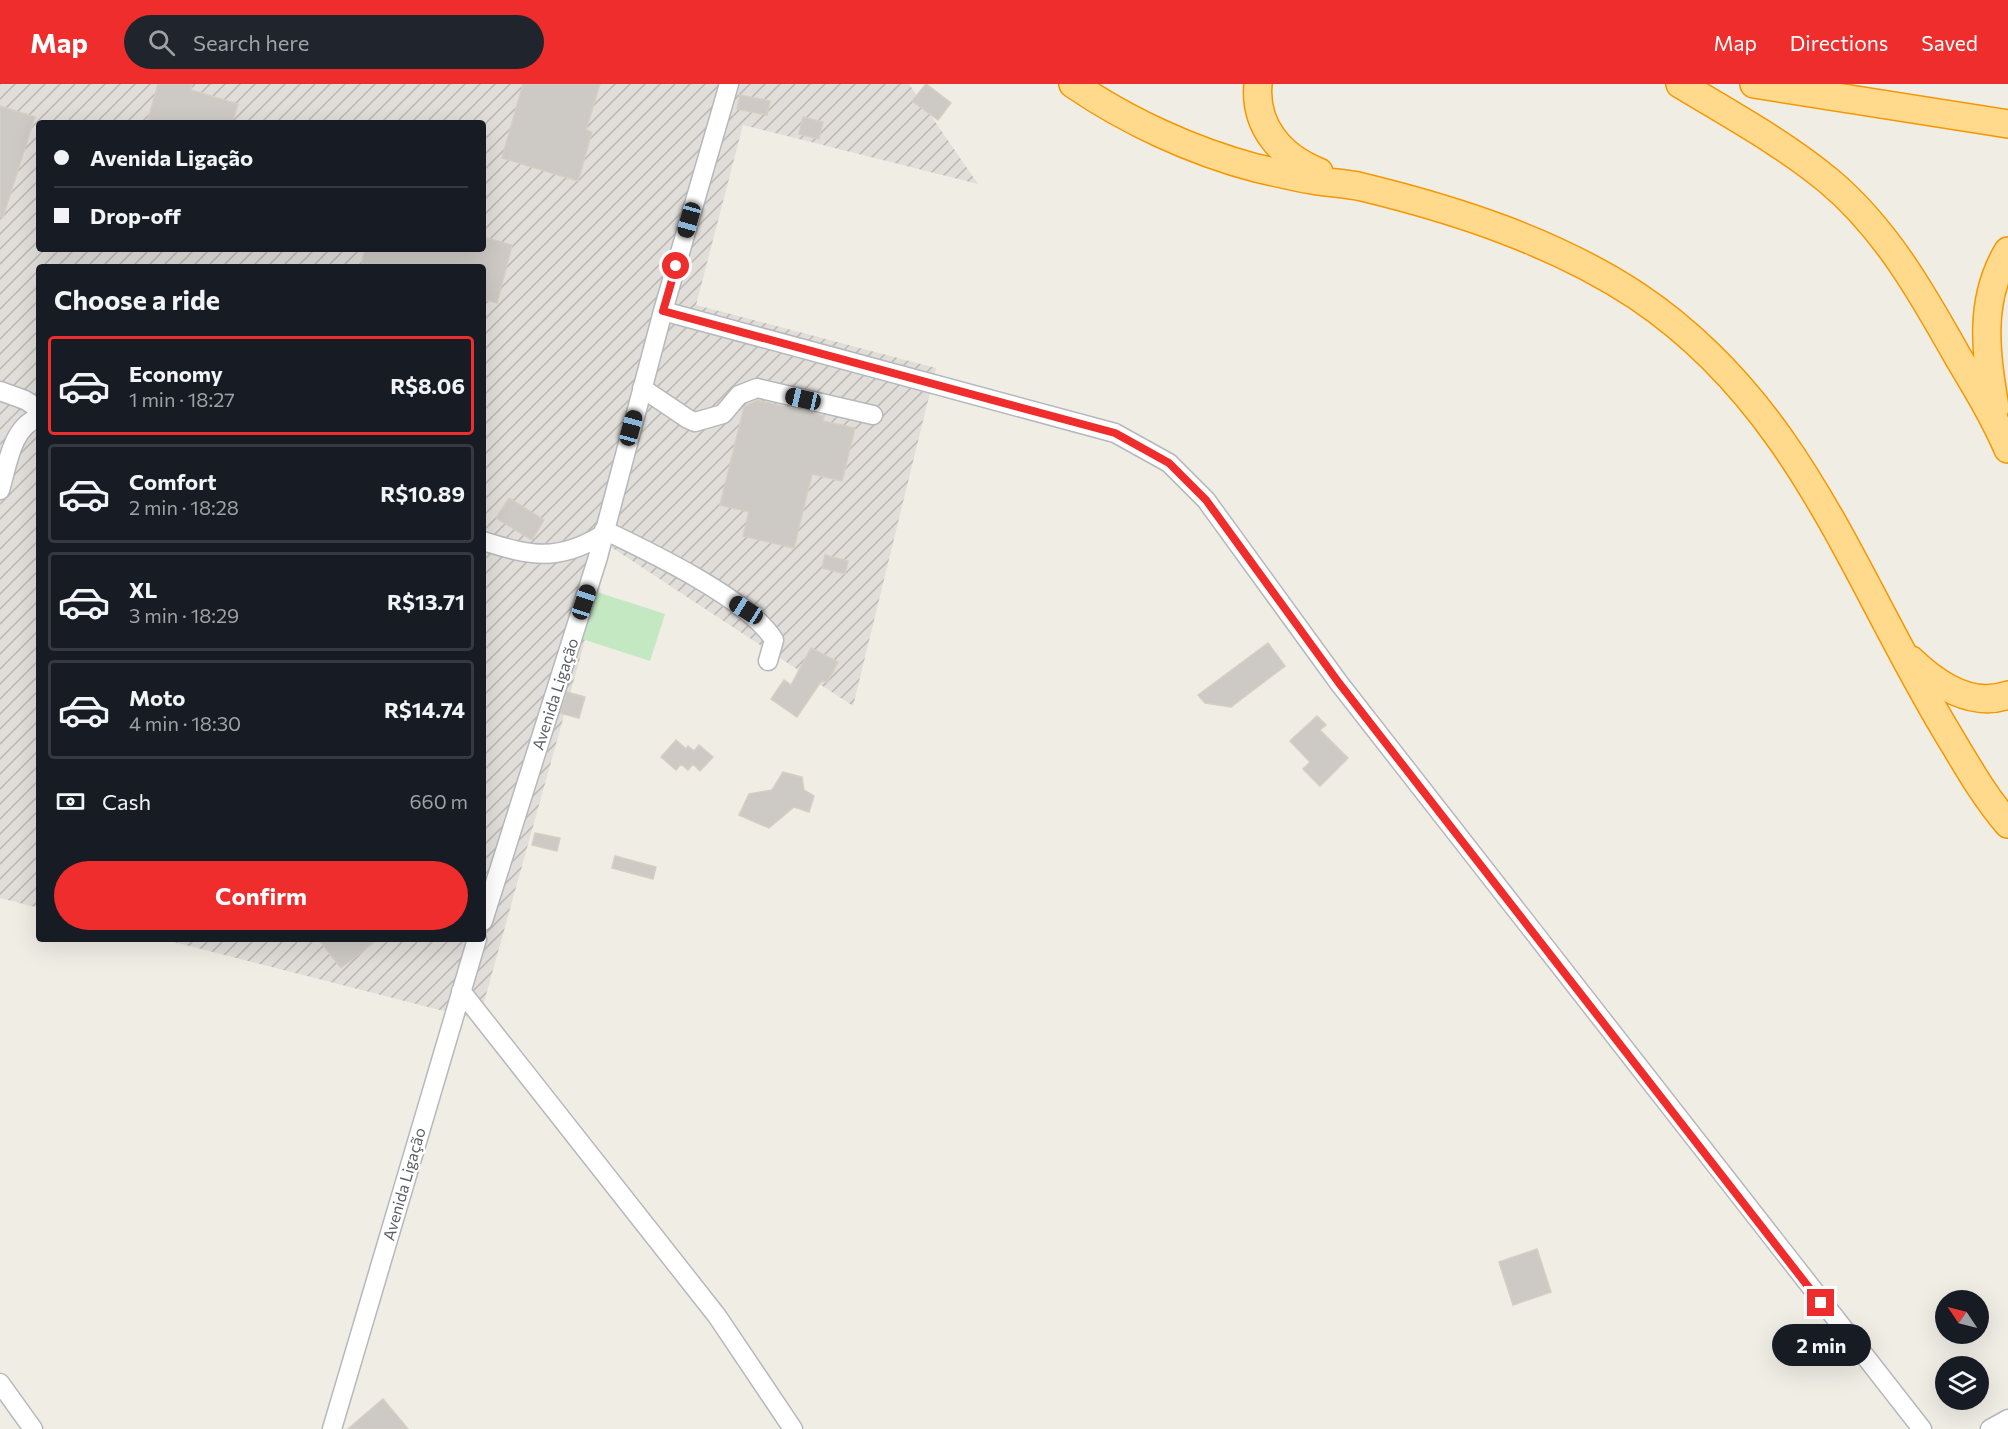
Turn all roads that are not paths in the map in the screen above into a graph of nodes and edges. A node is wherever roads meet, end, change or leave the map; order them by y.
1 (729, 84) edge
2 (1073, 84) edge
3 (1258, 84) edge
4 (1680, 84) edge
5 (1754, 84) edge
6 (2008, 124) edge
7 (1360, 187) junction
8 (2008, 251) edge
9 (663, 311) junction
10 (642, 388) junction
11 (0, 391) edge
12 (36, 408) edge
13 (873, 414) dead end
14 (36, 418) edge
15 (2003, 438) edge
16 (0, 490) edge
17 (603, 532) junction
18 (486, 542) edge
19 (1901, 651) junction
20 (768, 661) dead end
21 (2008, 695) edge
22 (2008, 825) edge
23 (486, 912) edge
24 (476, 942) edge
25 (461, 991) junction
26 (0, 1383) edge
27 (2008, 1419) edge
28 (328, 1427) edge
29 (33, 1429) edge
30 (793, 1429) edge
31 (1922, 1429) edge
32 (1990, 1429) edge

1 - 9 street, Avenida Ligação
2 - 7 highway
3 - 7 highway
4 - 15 highway
5 - 6 highway
7 - 19 highway
8 - 15 highway
9 - 10 street, Avenida Ligação
9 - 31 street
10 - 13 street
10 - 17 street, Avenida Ligação
11 - 12 street
14 - 16 street
17 - 18 street
17 - 20 street
17 - 23 street, Avenida Ligação
19 - 21 highway
19 - 22 highway
24 - 25 street, Avenida Ligação
25 - 28 street, Avenida Ligação
25 - 30 street
26 - 29 street
27 - 32 street

